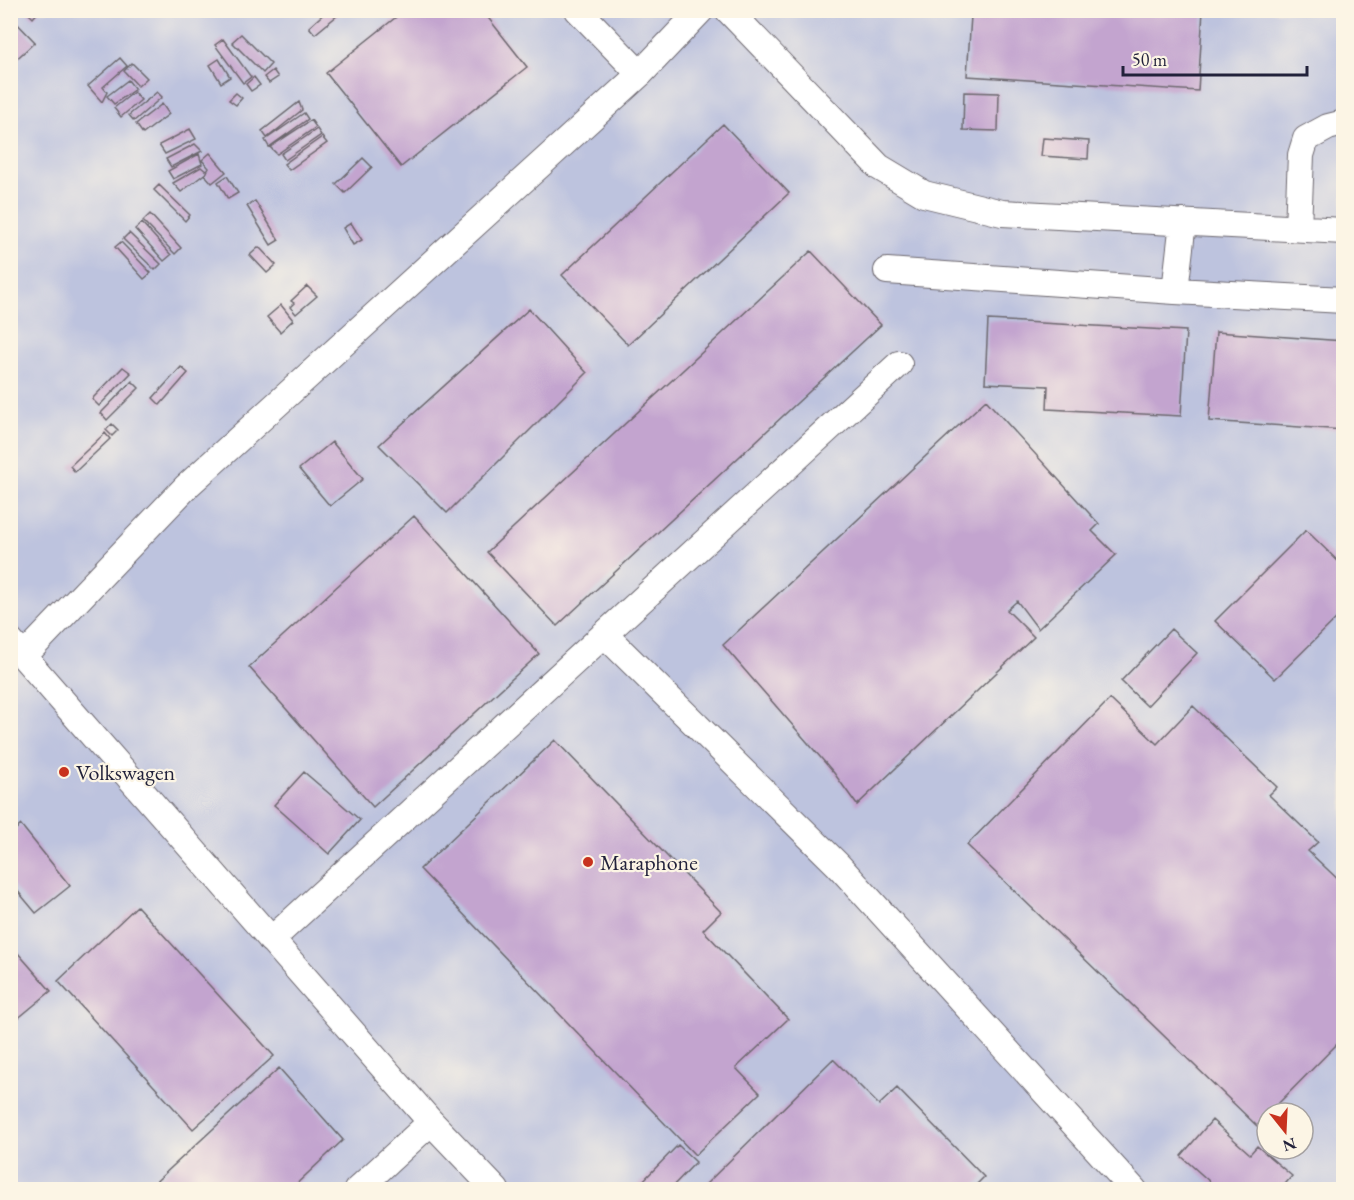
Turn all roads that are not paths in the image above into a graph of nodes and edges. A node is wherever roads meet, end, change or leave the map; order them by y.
1 (578, 10) edge
2 (701, 10) edge
3 (728, 10) edge
4 (640, 74) junction
5 (1344, 123) edge
6 (1183, 222) junction
7 (1298, 228) junction
8 (1344, 231) edge
9 (887, 271) dead end
10 (1175, 291) junction
11 (1344, 300) edge
12 (899, 364) dead end
13 (604, 634) junction
14 (17, 648) edge
15 (271, 940) junction
16 (430, 1122) junction
17 (1134, 1189) edge
18 (357, 1190) edge
19 (496, 1190) edge

1 - 4 lane
2 - 4 lane
3 - 6 lane
4 - 14 lane
5 - 7 lane
6 - 7 lane
6 - 10 lane
7 - 8 lane
9 - 10 lane
10 - 11 lane
12 - 13 lane
13 - 15 lane
13 - 17 lane
14 - 15 lane
15 - 16 lane
16 - 18 lane
16 - 19 lane

